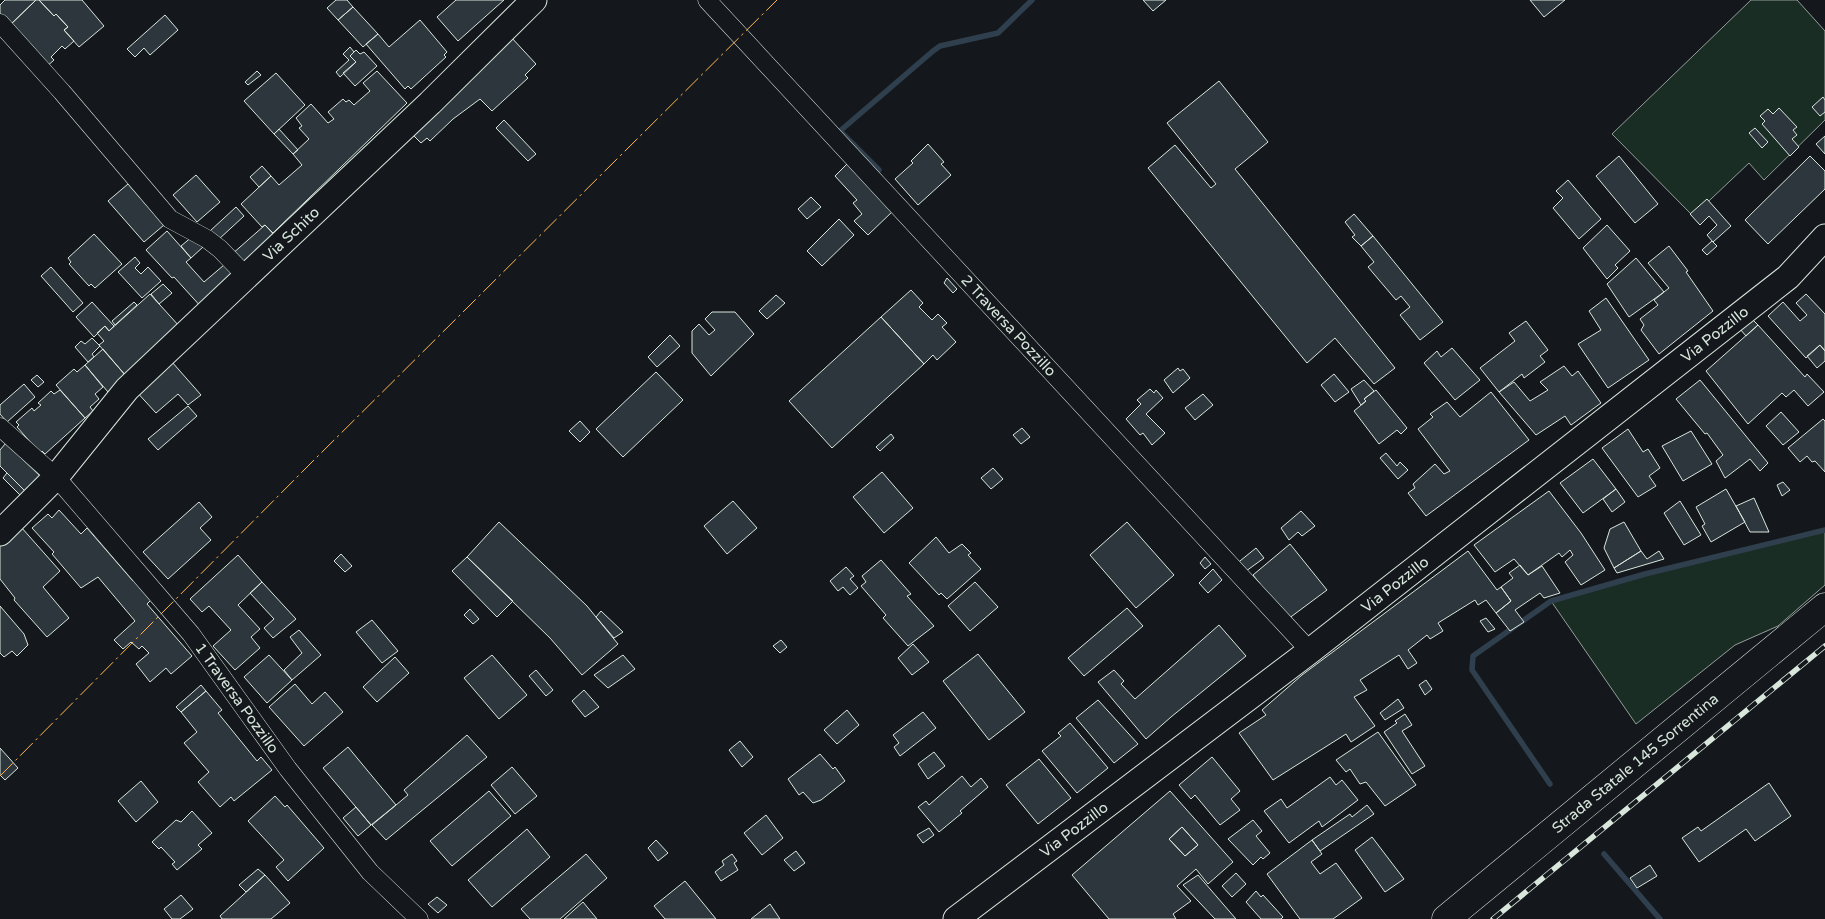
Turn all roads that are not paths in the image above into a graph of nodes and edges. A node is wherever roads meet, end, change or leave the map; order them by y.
1 (534, 0) edge
2 (708, 0) edge
3 (0, 23) edge
4 (1825, 237) edge
5 (246, 276) junction
6 (0, 427) edge
7 (56, 477) junction
8 (0, 532) edge
9 (1825, 607) edge
10 (1310, 651) junction
11 (419, 919) edge
12 (956, 919) edge
13 (1446, 919) edge

1 - 5 main road, Via Schito
2 - 10 street, 2 Traversa Pozzillo
3 - 5 street
4 - 10 main road, Via Pozzillo
5 - 7 main road, Via Schito
6 - 7 street
7 - 8 main road, Via Schito
7 - 11 street, 1 Traversa Pozzillo
9 - 13 highway, Strada Statale 145 Sorrentina
10 - 12 main road, Via Pozzillo

